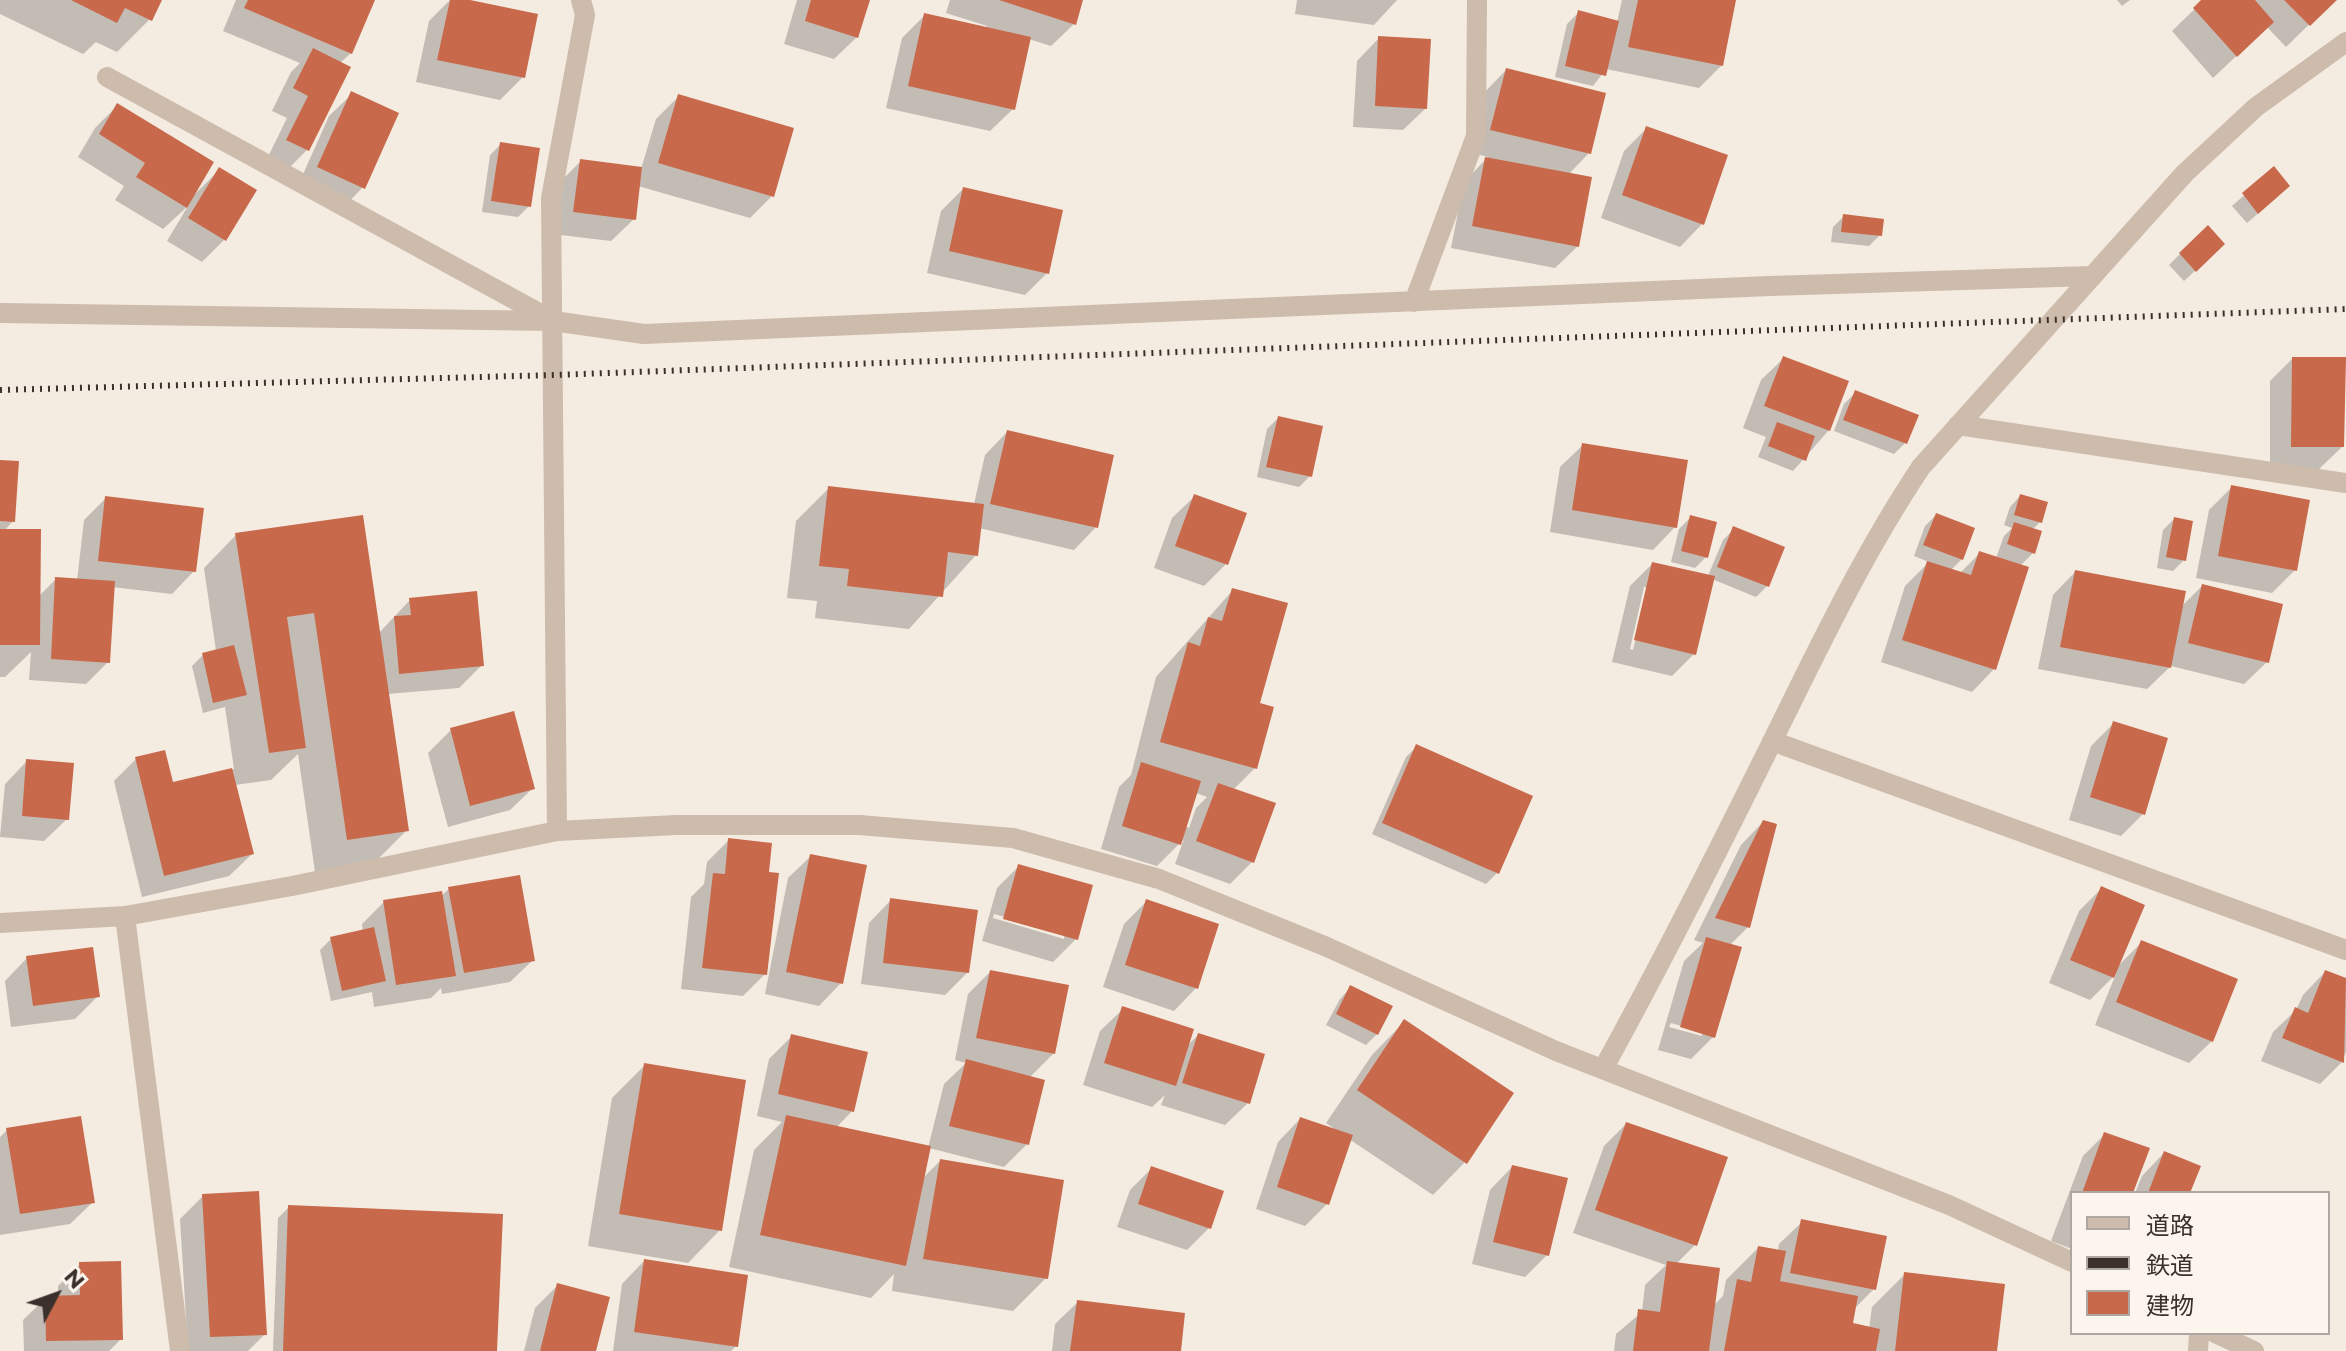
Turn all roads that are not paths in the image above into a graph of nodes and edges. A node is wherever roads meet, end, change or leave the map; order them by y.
1 (581, 0) edge
2 (1477, 0) edge
3 (2346, 42) edge
4 (107, 77) dead end
5 (2091, 276) junction
6 (1414, 302) junction
7 (0, 313) edge
8 (553, 321) junction
9 (1958, 425) junction
10 (2346, 483) edge
11 (1772, 741) junction
12 (557, 831) junction
13 (125, 916) junction
14 (0, 923) edge
15 (2346, 950) edge
16 (1603, 1069) junction
17 (2070, 1261) edge
18 (2219, 1335) edge
19 (180, 1351) edge
20 (2254, 1351) edge

1 - 8 street
2 - 6 street
3 - 5 street
4 - 8 street
5 - 6 street
5 - 9 street
6 - 8 street
7 - 8 street
8 - 12 street
9 - 10 street
9 - 11 street
11 - 15 street
11 - 16 street
12 - 13 street
12 - 16 street
13 - 14 street
13 - 19 street
16 - 17 street
18 - 20 street

